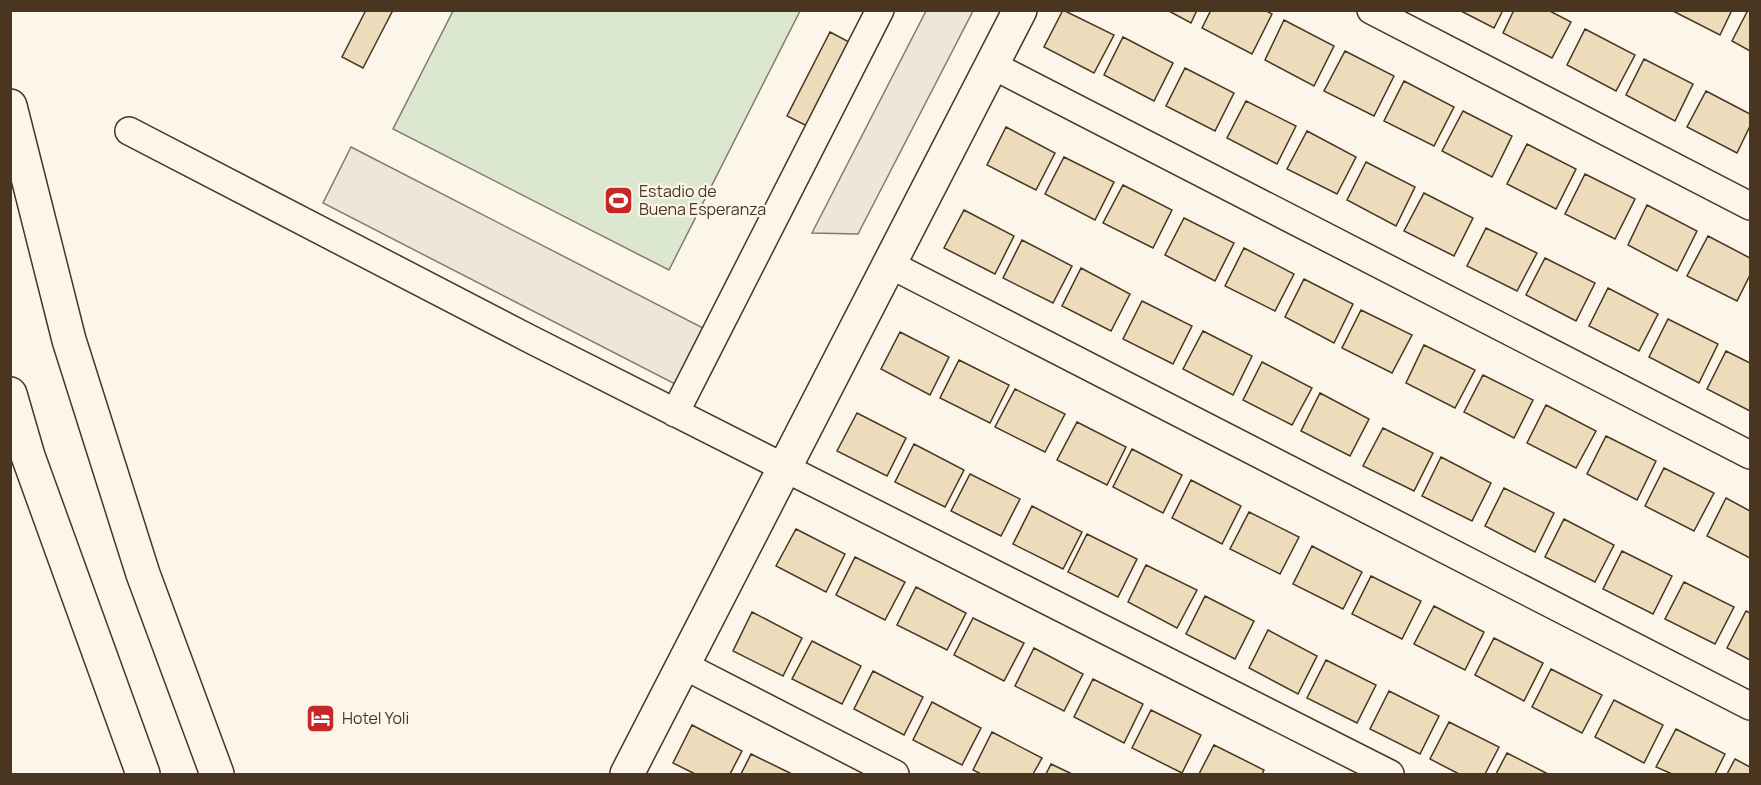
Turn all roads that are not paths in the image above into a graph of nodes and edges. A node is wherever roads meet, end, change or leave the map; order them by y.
1 (880, 10) edge
2 (1020, 10) edge
3 (1371, 10) edge
4 (992, 65) junction
5 (10, 106) edge
6 (129, 131) dead end
7 (1750, 206) edge
8 (889, 264) junction
9 (10, 394) edge
10 (675, 413) junction
11 (1750, 454) edge
12 (785, 466) junction
13 (683, 665) junction
14 (1750, 706) edge
15 (143, 774) edge
16 (217, 774) edge
17 (627, 774) edge
18 (895, 774) edge
19 (1390, 774) edge

1 - 10 street
2 - 4 main road
3 - 7 street
4 - 8 main road
4 - 11 street
5 - 16 main road
6 - 10 street
8 - 12 main road
8 - 14 street
9 - 15 main road
10 - 12 street
12 - 13 main road
12 - 19 street
13 - 17 main road
13 - 18 street

